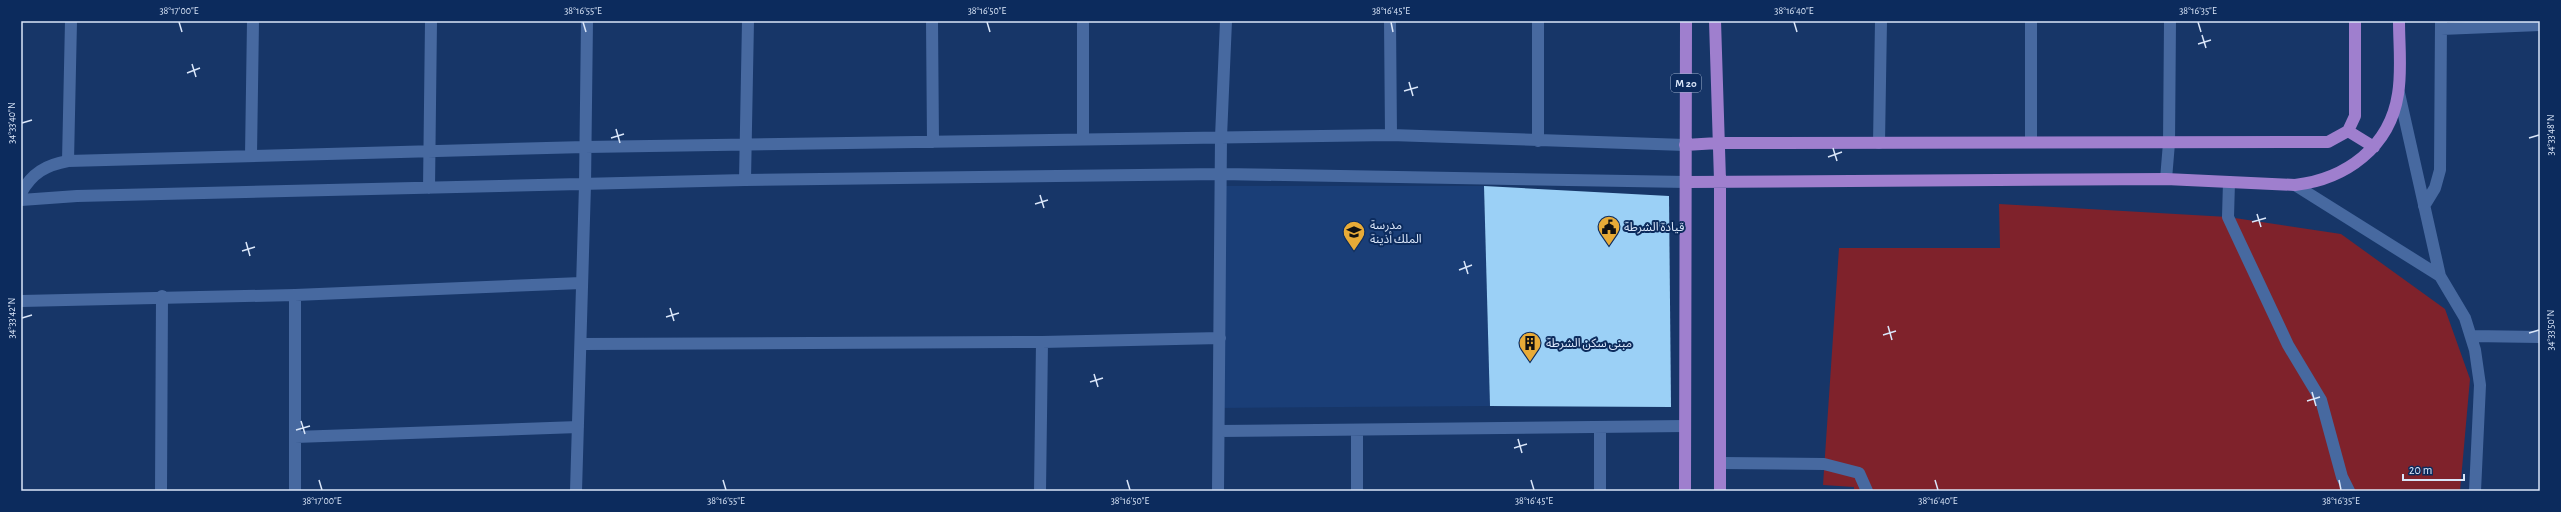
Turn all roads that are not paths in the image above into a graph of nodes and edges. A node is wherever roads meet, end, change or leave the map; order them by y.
1 (71, 21) edge
2 (253, 21) edge
3 (431, 21) edge
4 (587, 21) edge
5 (748, 21) edge
6 (932, 21) edge
7 (1083, 21) edge
8 (1226, 21) edge
9 (1390, 21) edge
10 (1538, 21) edge
11 (1686, 21) edge
12 (1715, 21) edge
13 (1881, 21) edge
14 (2031, 21) edge
15 (2170, 21) edge
16 (2355, 21) edge
17 (2399, 21) edge
18 (2441, 25) edge
19 (2540, 25) edge
20 (2399, 93) junction
21 (2348, 131) junction
22 (1391, 136) junction
23 (1221, 138) junction
24 (1083, 139) junction
25 (1538, 141) junction
26 (933, 142) junction
27 (2031, 142) junction
28 (1718, 143) junction
29 (1879, 143) junction
30 (2169, 143) junction
31 (1685, 145) junction
32 (746, 146) junction
33 (2374, 146) junction
34 (585, 147) junction
35 (429, 151) junction
36 (251, 155) junction
37 (68, 161) junction
38 (1221, 174) junction
39 (2166, 179) junction
40 (745, 180) junction
41 (1720, 180) junction
42 (1687, 182) junction
43 (2229, 182) junction
44 (585, 185) junction
45 (2295, 186) junction
46 (429, 188) junction
47 (21, 193) edge
48 (21, 200) edge
49 (2424, 206) junction
50 (2440, 276) junction
51 (581, 283) junction
52 (295, 295) junction
53 (162, 296) junction
54 (21, 301) edge
55 (2471, 336) junction
56 (2540, 337) edge
57 (1220, 338) junction
58 (1042, 342) junction
59 (581, 344) junction
60 (1685, 426) junction
61 (578, 427) junction
62 (1600, 428) junction
63 (1358, 430) junction
64 (1219, 431) junction
65 (295, 437) junction
66 (1721, 463) junction
67 (161, 491) edge
68 (295, 491) edge
69 (576, 491) edge
70 (1040, 491) edge
71 (1218, 491) edge
72 (1357, 491) edge
73 (1600, 491) edge
74 (1685, 491) edge
75 (1720, 491) edge
76 (1867, 491) edge
77 (2349, 491) edge
78 (2475, 491) edge

1 - 37 street
2 - 36 street
3 - 35 street
4 - 34 street
5 - 32 street
6 - 26 street
7 - 24 street
8 - 23 street
9 - 22 street
10 - 25 street
11 - 31 main road, M 20
12 - 28 main road, M 20
13 - 29 street
14 - 27 street
15 - 30 street
16 - 21 main road
17 - 20 main road
18 - 19 street
18 - 49 street
20 - 33 main road
20 - 49 street
21 - 30 main road
21 - 33 main road
22 - 23 street
22 - 25 street
23 - 24 street
23 - 38 street
24 - 26 street
25 - 31 street
26 - 32 street
27 - 29 main road
27 - 30 main road
28 - 29 main road
28 - 31 main road
28 - 41 main road
30 - 39 street
31 - 42 main road
32 - 34 street
32 - 40 street
33 - 45 main road
34 - 35 street
34 - 44 street
35 - 36 street
35 - 46 street
36 - 37 street
37 - 47 street
38 - 40 street
38 - 42 street
38 - 57 street
39 - 41 main road
39 - 43 main road
40 - 44 street
41 - 42 main road
41 - 66 main road
42 - 60 main road
43 - 45 main road
43 - 77 street
44 - 46 street
44 - 51 street
45 - 50 street
46 - 48 street
49 - 50 street
50 - 55 street
51 - 52 street
51 - 59 street
52 - 53 street
52 - 65 street
53 - 54 street
53 - 67 street
55 - 56 street
55 - 78 street
57 - 58 street
57 - 64 street
58 - 59 street
58 - 70 street
59 - 61 street
60 - 62 street
60 - 74 main road
61 - 65 street
61 - 69 street
62 - 63 street
62 - 73 street
63 - 64 street
63 - 72 street
64 - 71 street
65 - 68 street
66 - 75 main road
66 - 76 street

